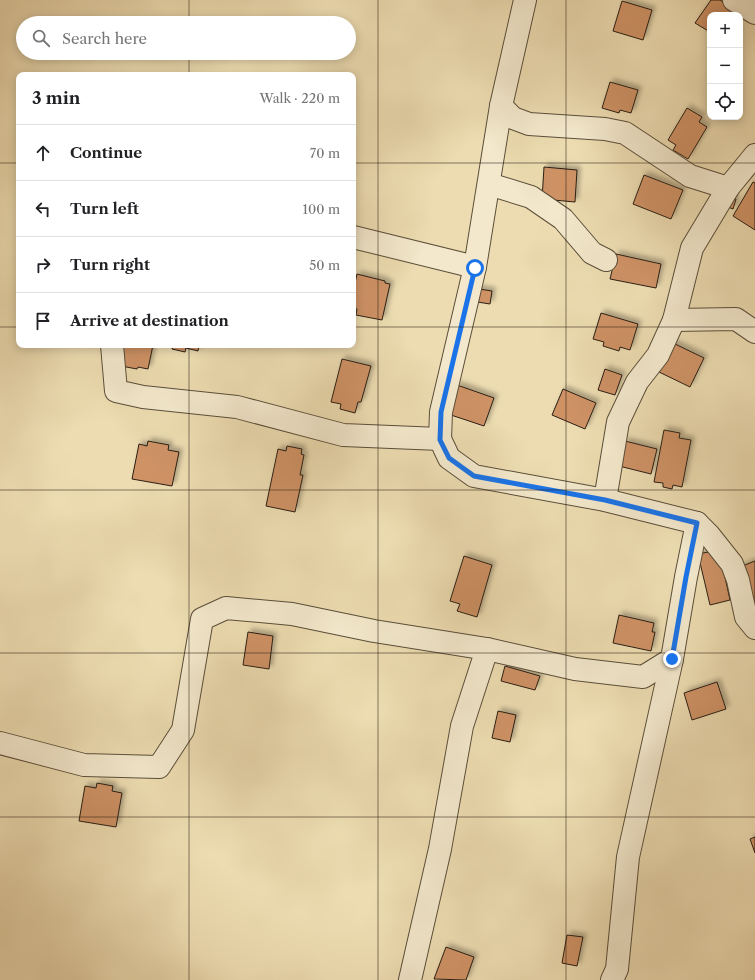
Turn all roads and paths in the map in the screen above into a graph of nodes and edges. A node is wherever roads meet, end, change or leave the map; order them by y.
1 (525, 0) edge
2 (734, 0) edge
3 (755, 13) edge
4 (501, 106) junction
5 (755, 155) edge
6 (488, 184) junction
7 (728, 188) junction
8 (356, 238) edge
9 (606, 260) dead end
10 (475, 268) junction
11 (674, 320) junction
12 (755, 332) edge
13 (112, 348) edge
14 (440, 440) junction
15 (605, 500) junction
16 (697, 523) junction
17 (755, 628) edge
18 (487, 648) junction
19 (672, 659) junction
20 (0, 743) edge
21 (410, 980) edge
22 (612, 980) edge

1 - 4 street
2 - 3 street
4 - 6 street
4 - 7 street
5 - 7 street
6 - 9 street
6 - 10 street
7 - 11 street
8 - 10 street
10 - 14 street
11 - 12 street
11 - 15 street
13 - 14 street
14 - 15 street
15 - 16 street
16 - 17 street
16 - 19 street
18 - 19 street
18 - 20 street
18 - 21 street
19 - 22 street

